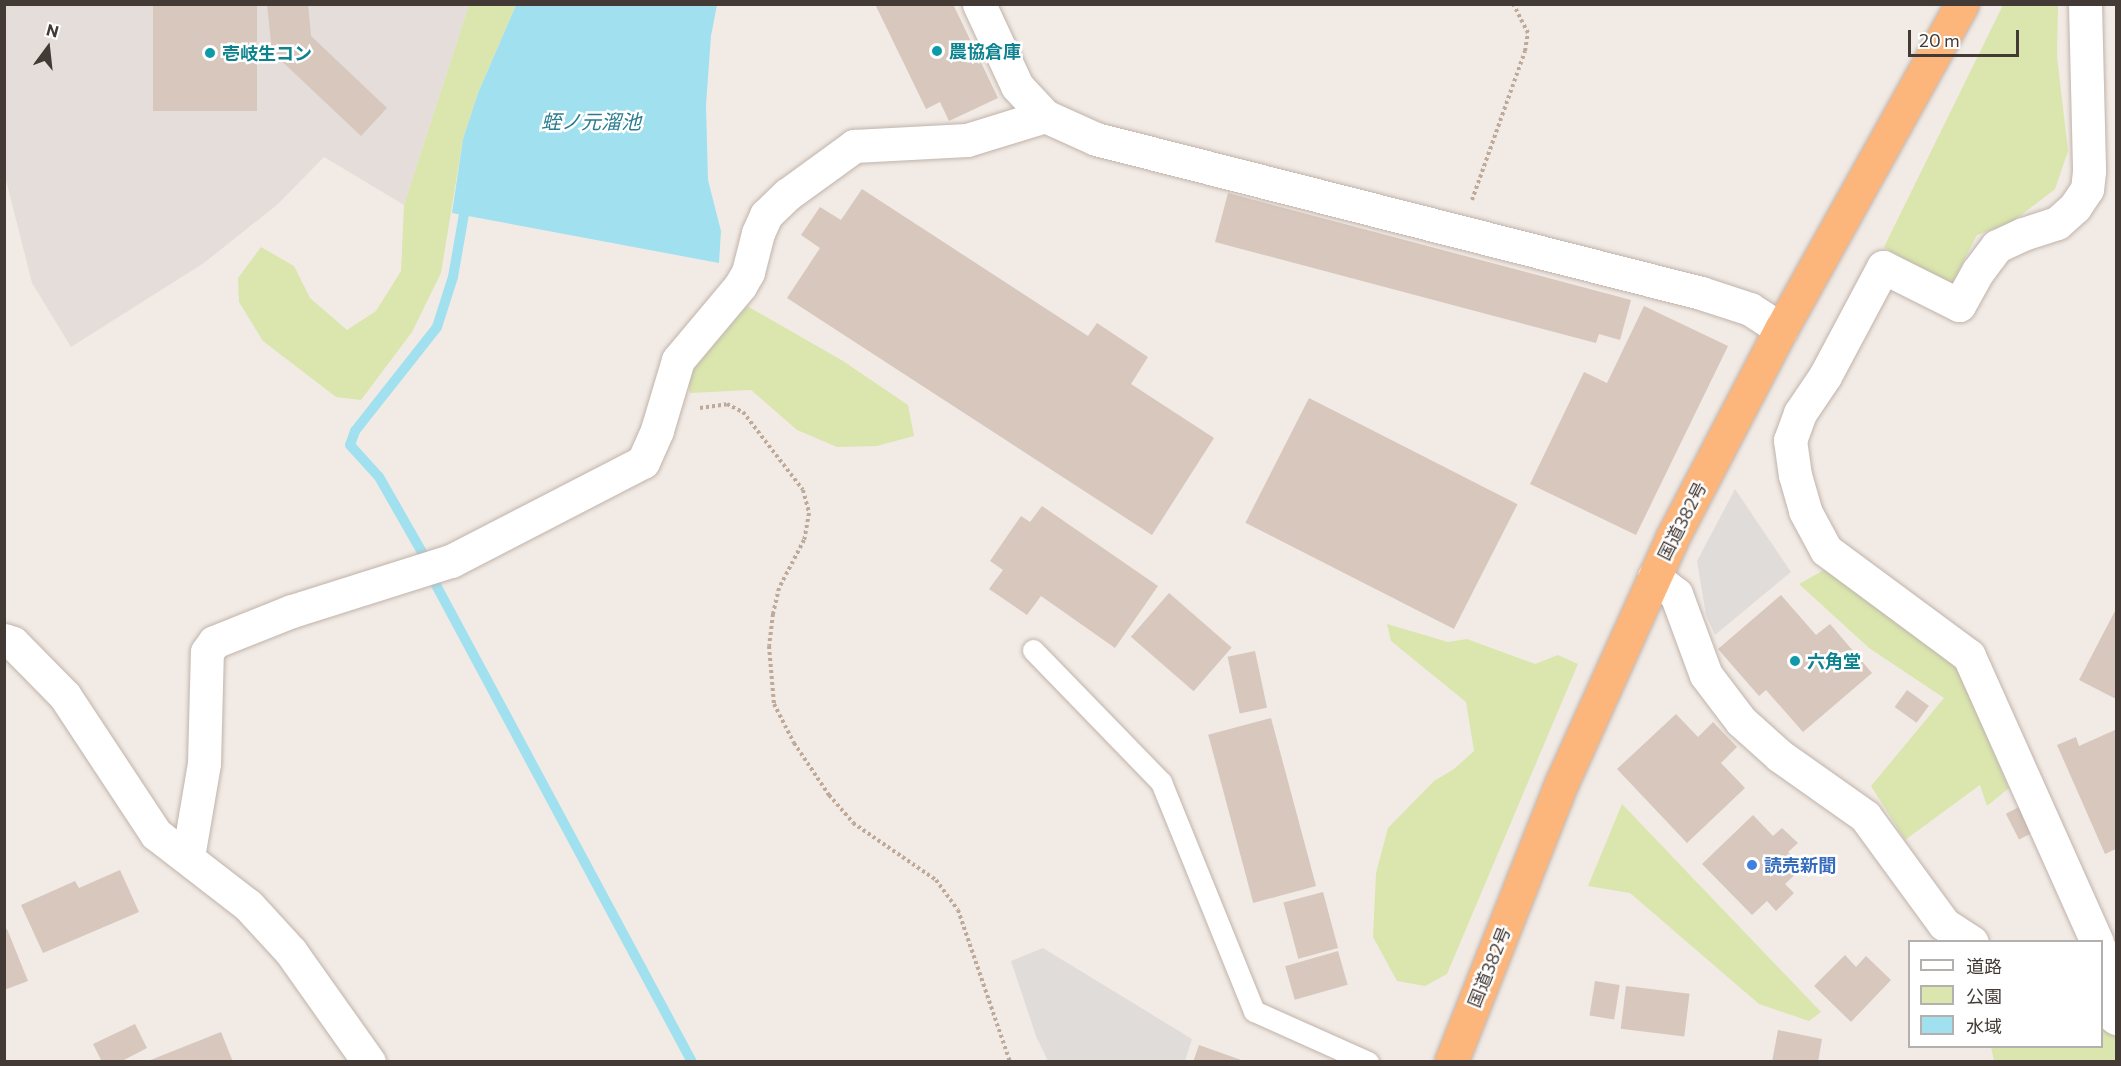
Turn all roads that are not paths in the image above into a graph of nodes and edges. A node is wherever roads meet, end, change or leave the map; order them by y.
1 (979, 4) edge
2 (1962, 4) edge
3 (2085, 4) edge
4 (1045, 116) junction
5 (1781, 329) junction
6 (1654, 577) junction
7 (4, 640) edge
8 (1033, 650) dead end
9 (188, 857) junction
10 (1969, 940) edge
11 (2096, 940) edge
12 (2103, 954) edge
13 (2116, 986) edge
14 (2103, 1008) edge
15 (2116, 1018) edge
16 (369, 1062) edge
17 (1368, 1062) edge
18 (1451, 1062) edge

1 - 4 street
2 - 5 highway, 国道382号
3 - 11 street
4 - 5 street
4 - 9 street
5 - 6 highway, 国道382号
6 - 10 street
6 - 18 highway, 国道382号
7 - 9 street
8 - 17 lane
9 - 16 street
12 - 13 street
14 - 15 street

